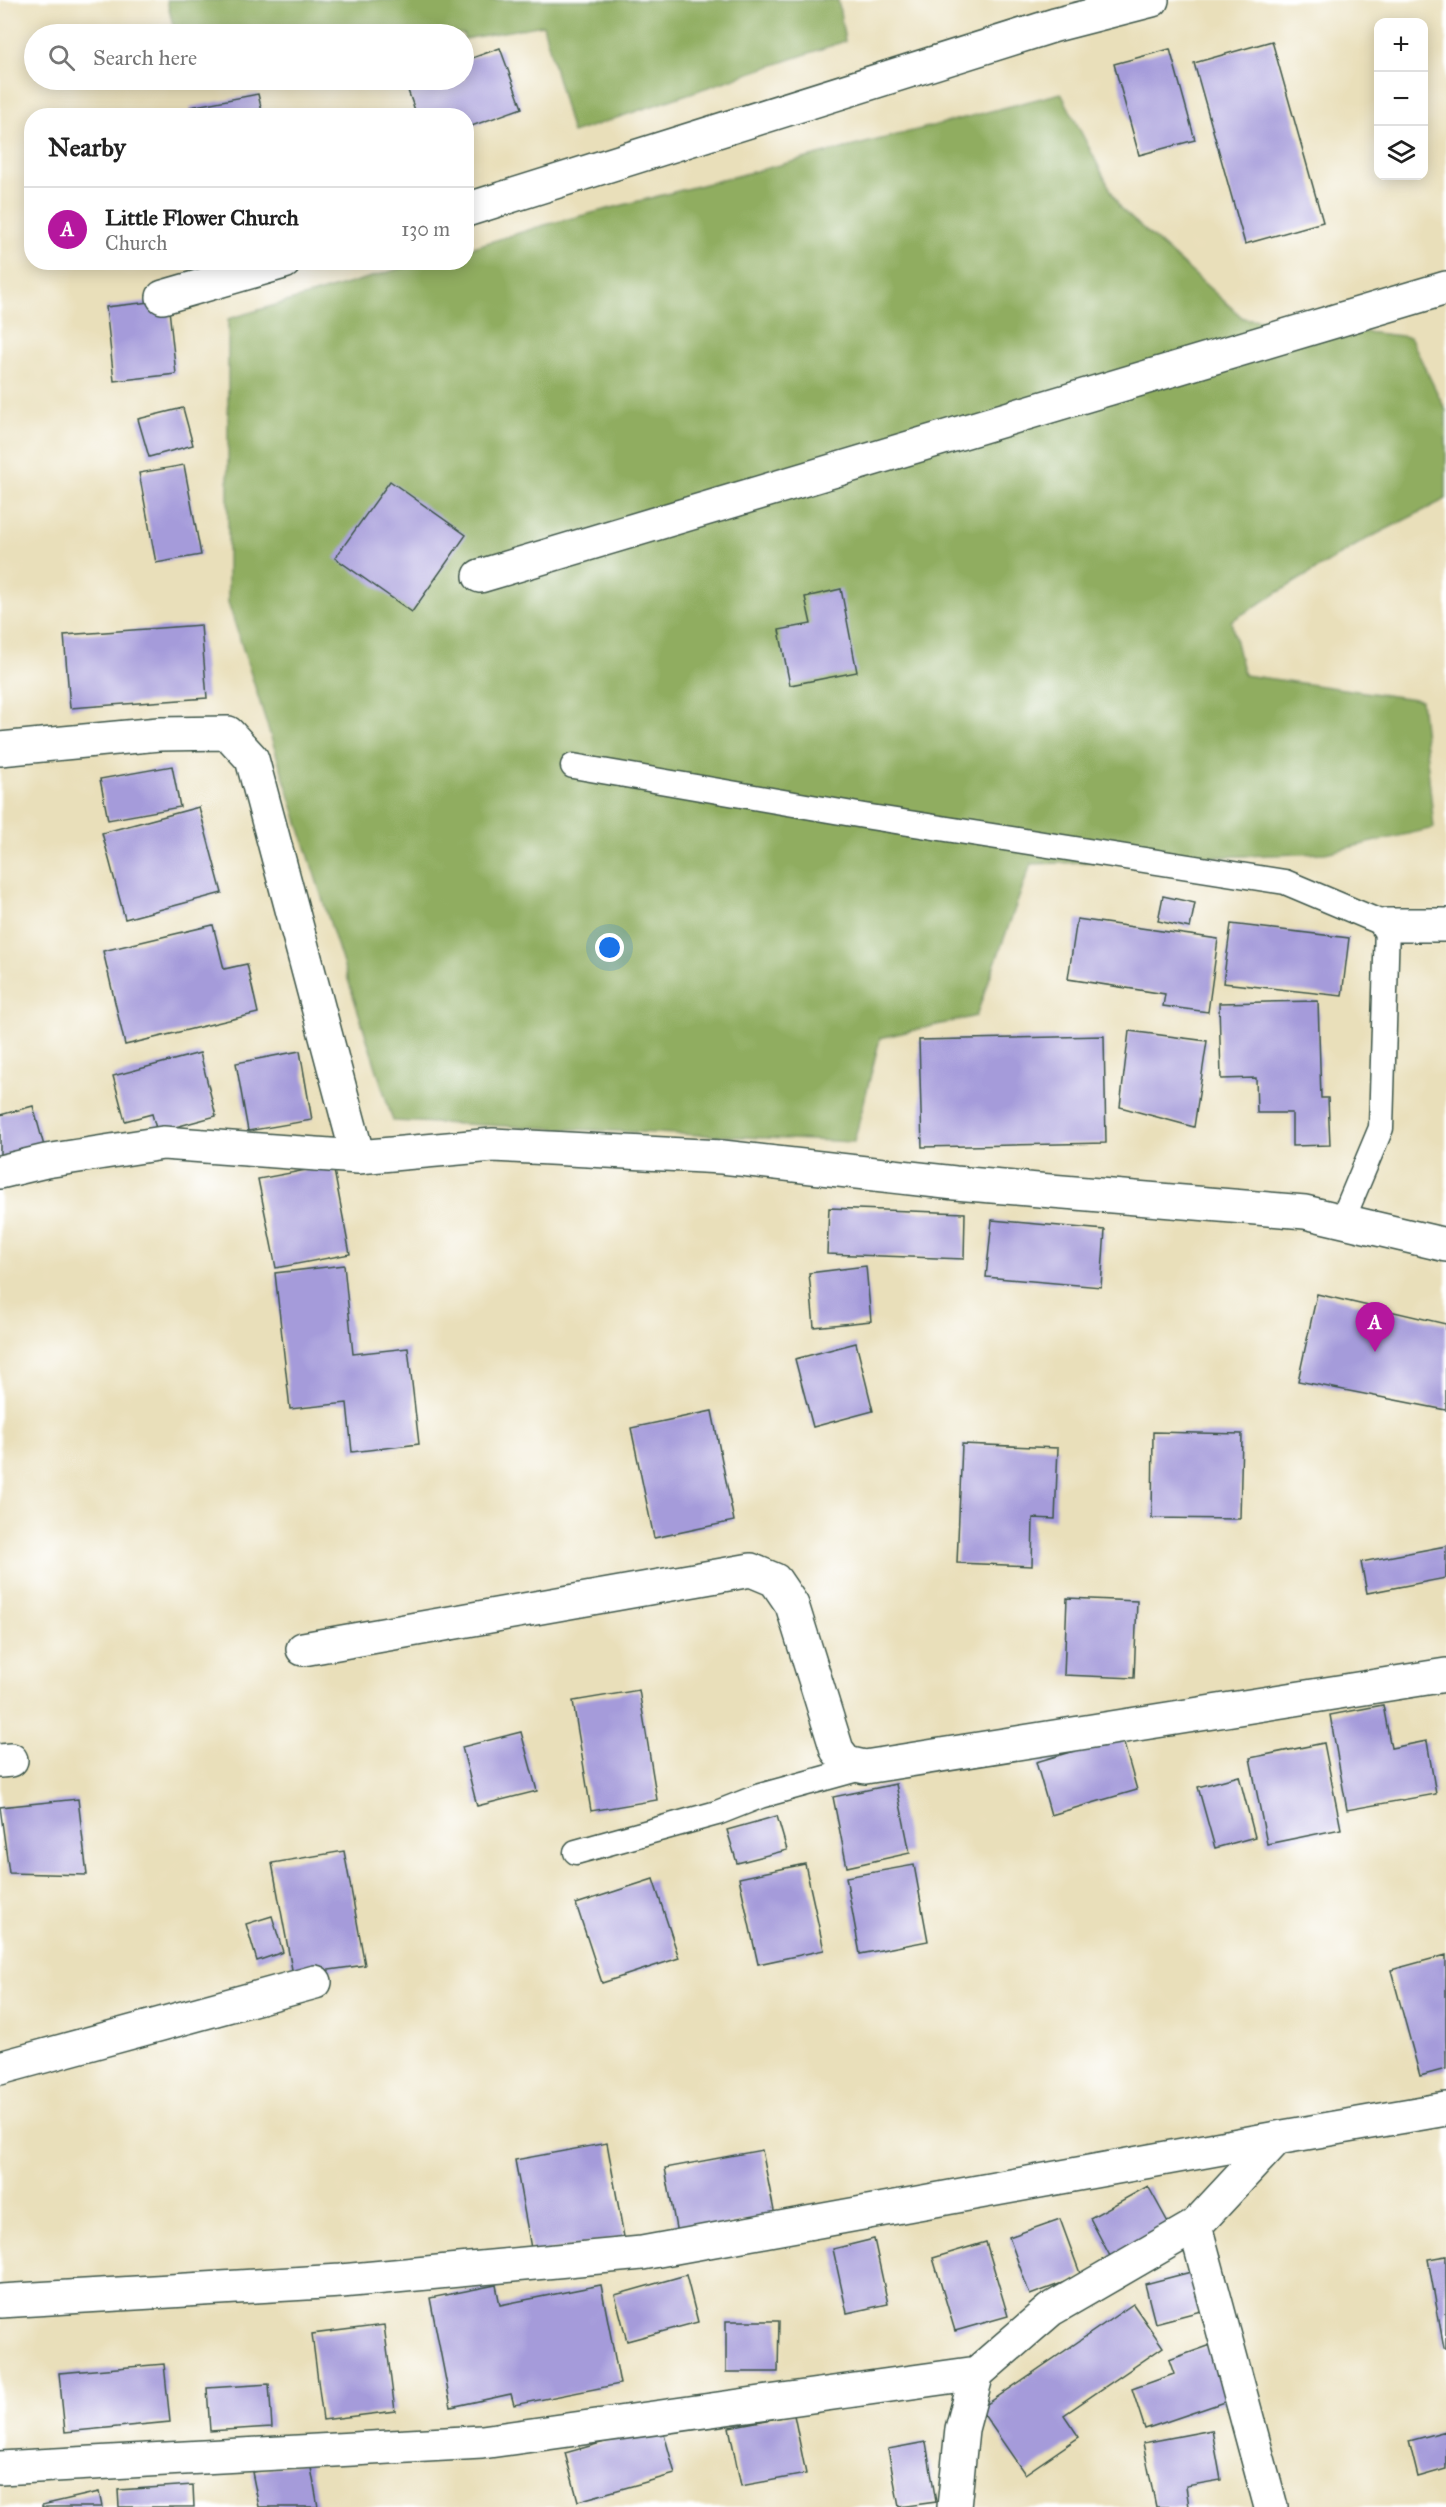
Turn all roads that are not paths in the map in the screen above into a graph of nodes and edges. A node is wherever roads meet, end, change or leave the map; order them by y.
1 (1152, 0) edge
2 (474, 207) edge
3 (256, 270) edge
4 (1446, 288) edge
5 (163, 297) dead end
6 (480, 576) dead end
7 (0, 749) edge
8 (573, 766) dead end
9 (1387, 925) junction
10 (1446, 926) edge
11 (358, 1157) junction
12 (0, 1172) edge
13 (1342, 1221) junction
14 (1446, 1245) edge
15 (303, 1649) dead end
16 (1446, 1675) edge
17 (865, 1767) junction
18 (576, 1852) dead end
19 (315, 1982) dead end
20 (0, 2068) edge
21 (1446, 2109) edge
22 (1277, 2138) junction
23 (1195, 2226) junction
24 (0, 2301) edge
25 (977, 2373) junction
26 (0, 2468) edge
27 (954, 2507) edge
28 (1271, 2507) edge

1 - 2 street
3 - 5 street
4 - 6 street
7 - 11 street
8 - 9 lane
9 - 10 street
9 - 13 lane
11 - 12 street
11 - 13 street
13 - 14 street
15 - 17 street
16 - 17 street
17 - 18 lane
19 - 20 street
21 - 22 street
22 - 23 street
22 - 24 street
23 - 25 street
23 - 28 street
25 - 26 street
25 - 27 street

